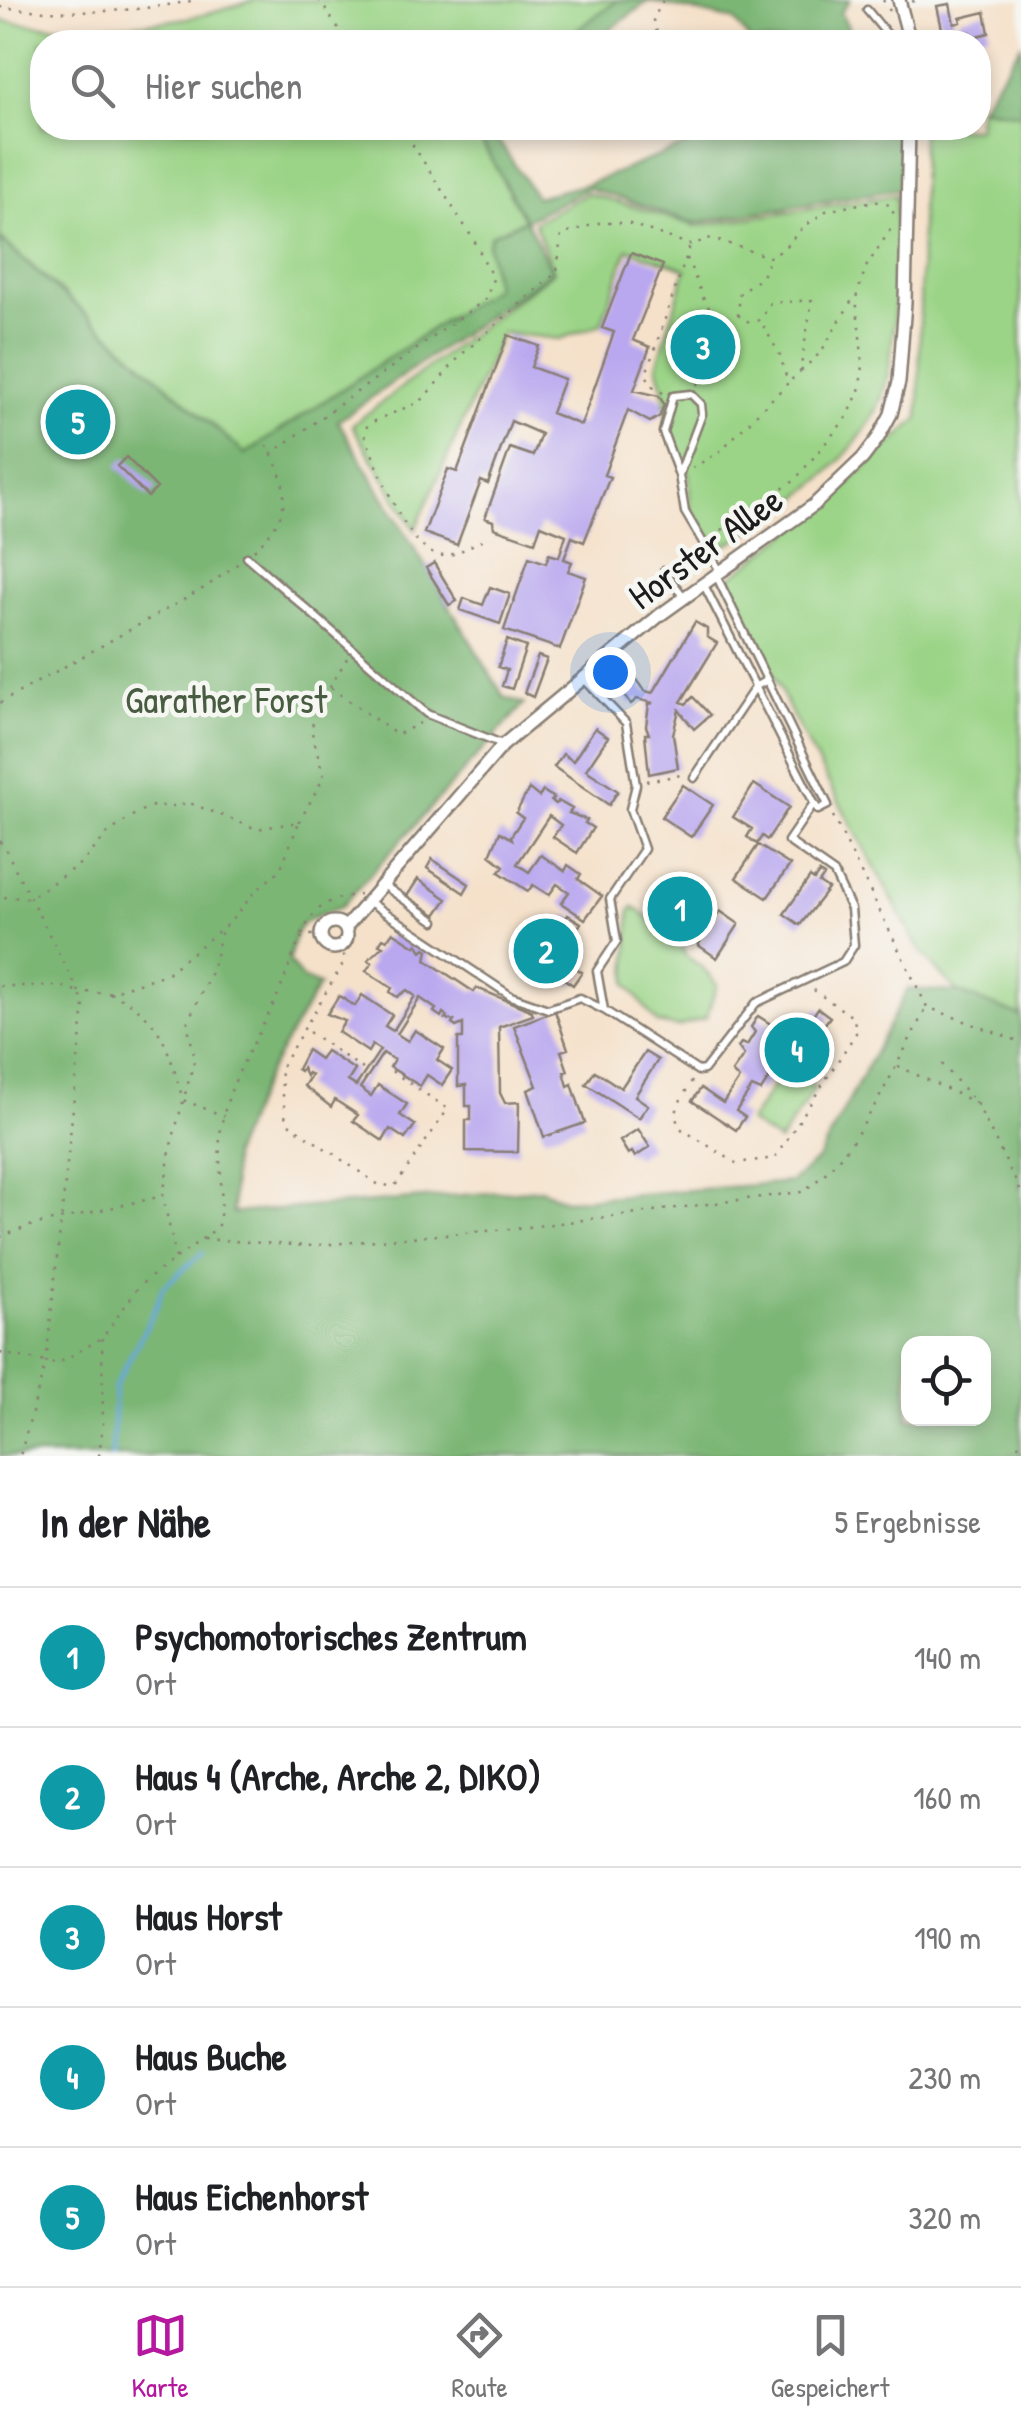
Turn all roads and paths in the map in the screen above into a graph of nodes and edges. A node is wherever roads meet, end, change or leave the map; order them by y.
1 (196, 0) edge
2 (319, 0) edge
3 (663, 0) edge
4 (899, 0) edge
5 (0, 7) edge
6 (866, 10) dead end
7 (340, 30) edge
8 (657, 30) edge
9 (884, 30) edge
10 (907, 30) edge
11 (410, 140) edge
12 (909, 140) edge
13 (691, 245) junction
14 (687, 257) junction
15 (769, 257) junction
16 (857, 294) junction
17 (738, 315) junction
18 (760, 320) junction
19 (725, 332) junction
20 (800, 372) junction
21 (788, 383) junction
22 (690, 394) junction
23 (671, 399) junction
24 (265, 443) dead end
25 (271, 454) junction
26 (680, 473) junction
27 (482, 540) dead end
28 (704, 542) junction
29 (247, 556) junction
30 (664, 571) dead end
31 (718, 572) junction
32 (703, 582) junction
33 (684, 596) junction
34 (353, 648) junction
35 (582, 678) junction
36 (766, 681) junction
37 (756, 686) junction
38 (330, 687) junction
39 (0, 703) edge
40 (427, 714) junction
41 (503, 745) junction
42 (696, 775) joint
43 (636, 783) junction
44 (814, 803) junction
45 (828, 805) junction
46 (299, 822) junction
47 (0, 841) edge
48 (381, 883) junction
49 (0, 897) edge
50 (30, 898) junction
51 (367, 900) junction
52 (435, 921) dead end
53 (222, 928) junction
54 (345, 928) junction
55 (321, 933) junction
56 (302, 936) junction
57 (344, 944) junction
58 (812, 977) junction
59 (0, 986) edge
60 (79, 992) junction
61 (108, 992) junction
62 (927, 1007) junction
63 (604, 1010) junction
64 (309, 1032) dead end
65 (1021, 1042) edge
66 (895, 1064) junction
67 (942, 1064) dead end
68 (387, 1068) dead end
69 (363, 1069) dead end
70 (698, 1071) junction
71 (183, 1100) junction
72 (978, 1104) junction
73 (224, 1116) junction
74 (1021, 1192) edge
75 (163, 1196) junction
76 (62, 1221) junction
77 (0, 1237) edge
78 (204, 1239) junction
79 (176, 1261) junction
80 (102, 1338) junction
81 (0, 1353) edge
82 (46, 1362) junction
83 (1021, 1436) edge
84 (20, 1456) edge
85 (99, 1456) edge
86 (1015, 1456) edge

1 - 5 path
2 - 7 path
3 - 8 path
4 - 10 street
6 - 9 lane
11 - 25 path
12 - 31 street, Horster Allee
13 - 14 path
13 - 15 path
13 - 27 path
14 - 19 path
14 - 23 path
15 - 16 path
15 - 17 path
16 - 20 path
16 - 28 path
17 - 18 path
17 - 19 path
18 - 20 path
18 - 21 path
19 - 22 path
20 - 21 path
21 - 26 path
22 - 23 lane
22 - 26 lane
23 - 26 lane
24 - 25 path
25 - 29 path
26 - 28 lane
28 - 31 lane
29 - 34 lane
29 - 39 path
30 - 33 lane
31 - 32 street, Horster Allee
31 - 36 lane
32 - 33 street, Horster Allee
32 - 37 lane
33 - 35 street, Horster Allee
34 - 38 path
34 - 40 lane
35 - 41 street, Horster Allee
35 - 43 lane
36 - 37 lane
36 - 45 lane
37 - 42 lane
37 - 44 lane
38 - 40 path
38 - 46 path
40 - 41 lane
41 - 48 street, Horster Allee
42 - 43 path
43 - 63 lane
44 - 45 lane
44 - 58 lane
45 - 62 path
46 - 50 path
46 - 53 path
47 - 50 path
48 - 51 street, Horster Allee
48 - 52 lane
49 - 50 path
50 - 60 path
51 - 54 street, Horster Allee
51 - 56 path
51 - 63 lane
53 - 61 path
53 - 71 path
54 - 55 street
54 - 57 street
55 - 56 path
55 - 57 street
56 - 73 path
57 - 68 path
58 - 70 lane
58 - 70 path
59 - 60 path
60 - 61 path
60 - 76 path
61 - 71 path
62 - 65 path
62 - 66 path
63 - 70 lane
64 - 69 path
66 - 72 path
66 - 78 path
67 - 72 path
71 - 73 path
71 - 75 path
72 - 74 path
73 - 78 path
75 - 76 path
75 - 79 path
76 - 77 path
76 - 82 path
78 - 79 path
79 - 80 path
80 - 82 path
80 - 85 path
81 - 82 path
82 - 84 path
83 - 86 path

